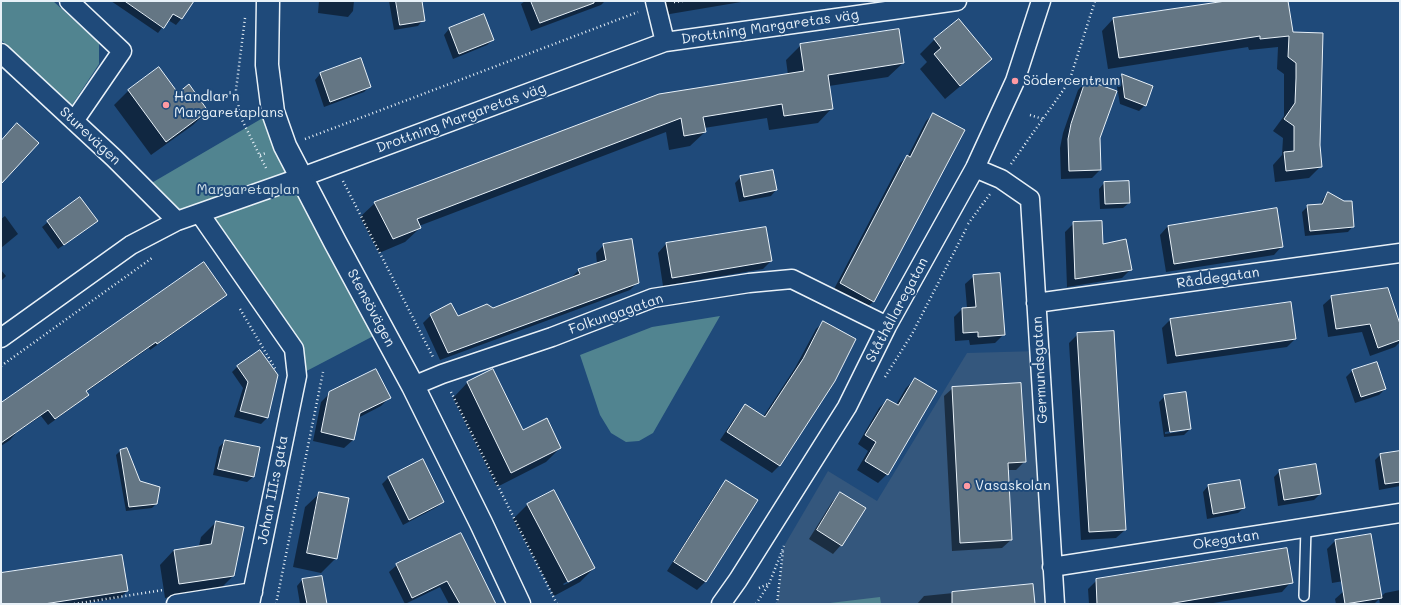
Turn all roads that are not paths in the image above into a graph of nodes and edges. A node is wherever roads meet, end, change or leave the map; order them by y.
1 (69, 1) edge
2 (268, 1) edge
3 (958, 1) edge
4 (1041, 1) edge
5 (656, 3) edge
6 (665, 42) junction
7 (1, 53) edge
8 (74, 121) junction
9 (975, 168) junction
10 (302, 177) junction
11 (200, 214) junction
12 (177, 221) junction
13 (1400, 253) edge
14 (1036, 303) junction
15 (887, 326) junction
16 (1, 338) edge
17 (413, 386) junction
18 (1400, 513) edge
19 (1306, 528) junction
20 (1052, 567) junction
21 (1304, 596) dead end
22 (171, 597) edge
23 (252, 598) edge
24 (519, 604) edge
25 (721, 604) edge
26 (1055, 604) edge

1 - 8 street
2 - 10 street, Stensövägen
3 - 6 street, Drottning Margaretas väg
4 - 9 street, Ståthållaregatan
5 - 6 street
6 - 10 street, Drottning Margaretas väg
7 - 8 street, Sturevägen
8 - 12 street, Sturevägen
9 - 14 street, Germundsgatan
9 - 15 street, Ståthållaregatan
10 - 11 street, Drottning Margaretas väg
10 - 17 street, Stensövägen
11 - 12 street, Drottning Margaretas väg
11 - 23 street, Johan III:s gata
12 - 16 street, Drottning Margaretas väg
13 - 14 street, Råddegatan
14 - 20 street, Germundsgatan
15 - 17 street, Folkungagatan
15 - 25 street, Ståthållaregatan
17 - 24 street, Stensövägen
18 - 19 street, Okegatan
19 - 20 street, Okegatan
19 - 21 lane
20 - 26 street, Germundsgatan
22 - 23 street

